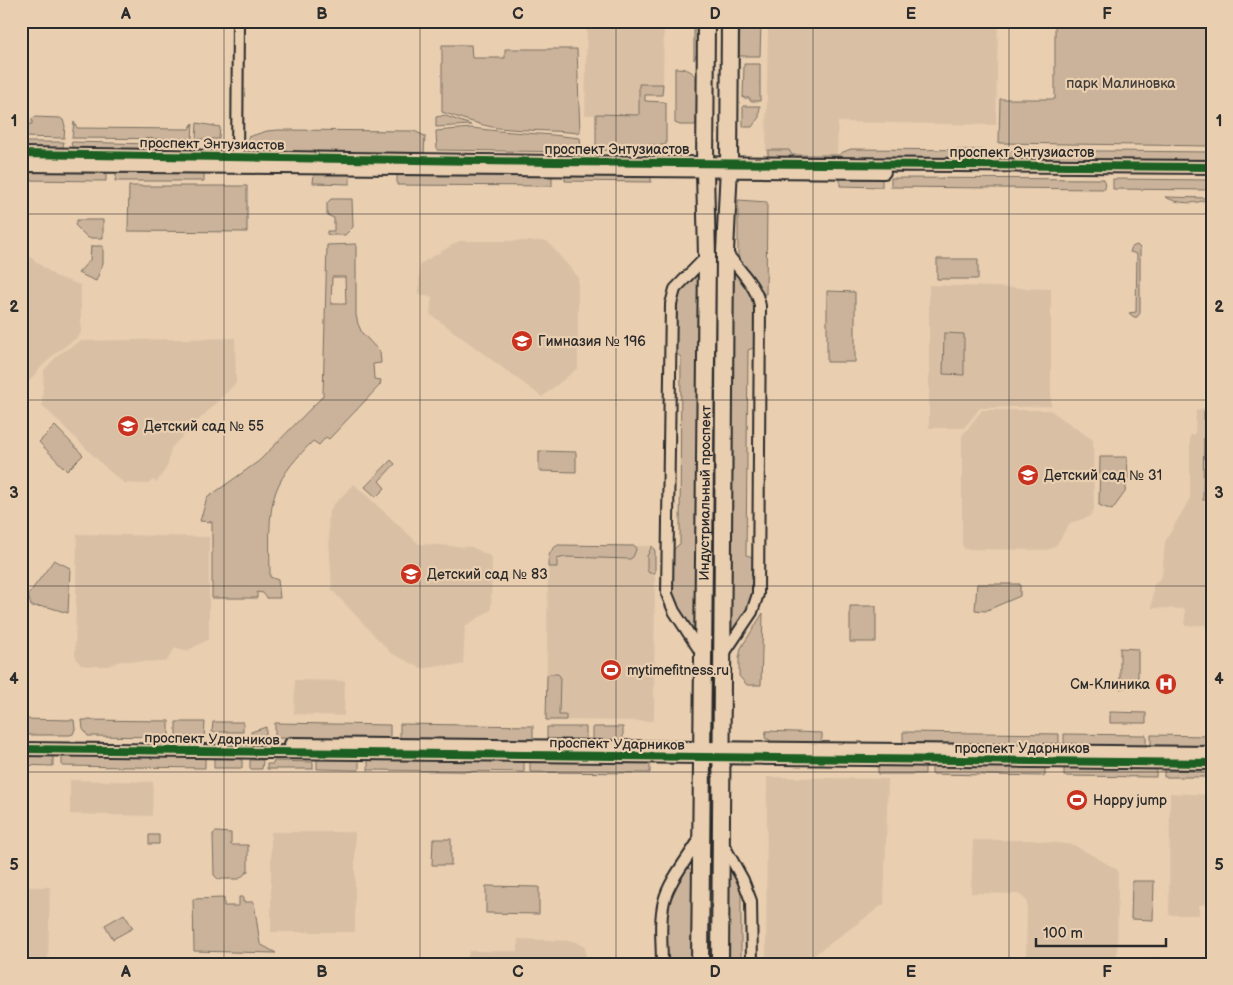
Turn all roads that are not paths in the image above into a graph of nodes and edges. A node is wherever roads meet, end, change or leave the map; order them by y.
1 (238, 21) edge
2 (706, 21) edge
3 (730, 21) edge
4 (21, 154) edge
5 (236, 162) junction
6 (21, 165) edge
7 (705, 167) junction
8 (728, 167) junction
9 (1212, 167) edge
10 (1212, 175) edge
11 (725, 252) junction
12 (707, 256) junction
13 (703, 655) junction
14 (722, 655) junction
15 (21, 741) edge
16 (21, 750) edge
17 (702, 753) junction
18 (721, 753) junction
19 (1212, 753) edge
20 (1212, 763) edge
21 (701, 837) junction
22 (720, 838) junction
23 (662, 964) edge
24 (700, 964) edge
25 (720, 964) edge
26 (752, 964) edge

1 - 5 street
2 - 7 main road, Индустриальный проспект
3 - 8 main road, Индустриальный проспект
4 - 5 street, проспект Энтузиастов
5 - 6 street, проспект Энтузиастов
5 - 7 street, проспект Энтузиастов
7 - 8 street, проспект Энтузиастов
7 - 12 main road, Индустриальный проспект
8 - 9 street, проспект Энтузиастов
8 - 10 street, проспект Энтузиастов
8 - 11 main road, Индустриальный проспект
11 - 14 main road, Индустриальный проспект
11 - 14 street
12 - 13 main road, Индустриальный проспект
12 - 13 street
13 - 17 main road, Индустриальный проспект
14 - 18 main road, Индустриальный проспект
15 - 17 street, проспект Ударников
16 - 17 street, проспект Ударников
17 - 18 street, проспект Ударников
17 - 21 main road, Индустриальный проспект
18 - 19 street, проспект Ударников
18 - 20 street, проспект Ударников
18 - 22 main road, Индустриальный проспект
21 - 23 street
21 - 24 main road, Индустриальный проспект
22 - 25 main road, Индустриальный проспект
22 - 26 street

